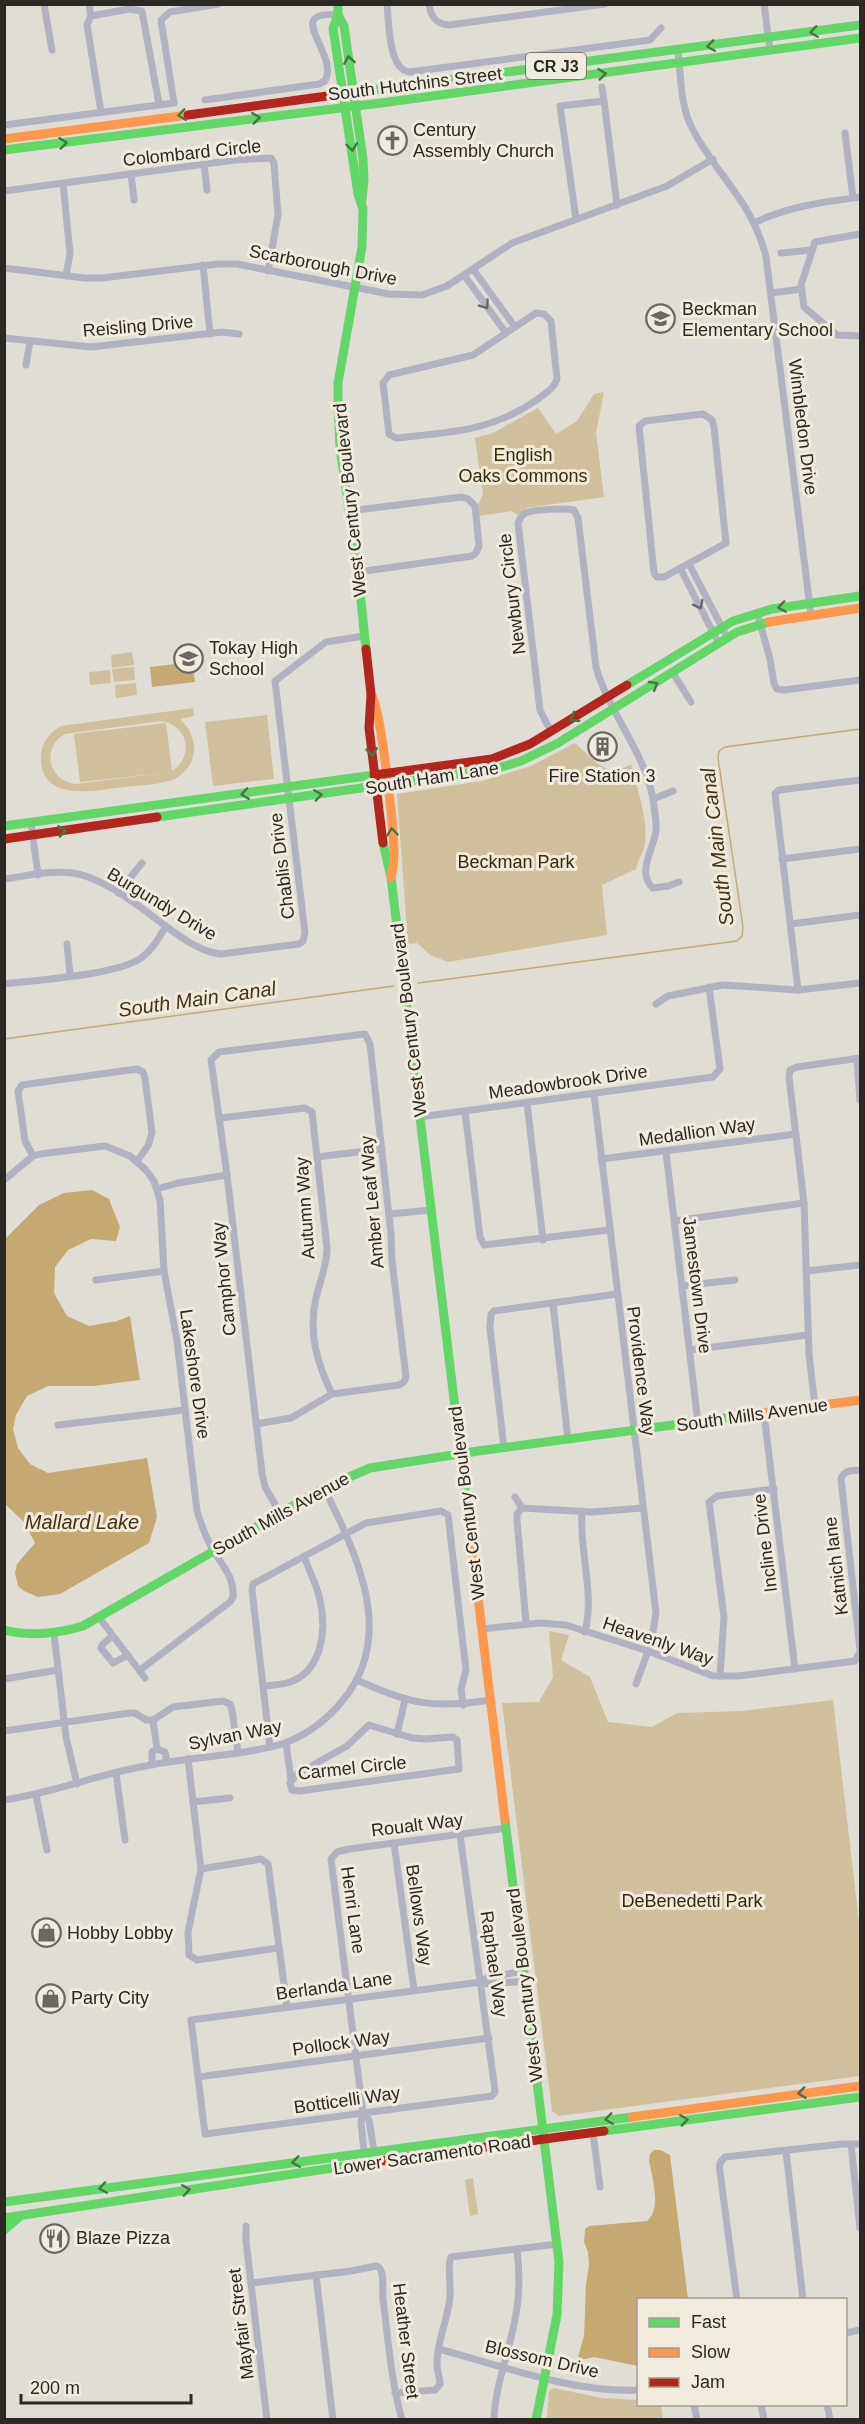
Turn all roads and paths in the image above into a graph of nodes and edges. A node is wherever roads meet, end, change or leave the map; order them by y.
1 (44, 4) edge
2 (89, 4) edge
3 (218, 4) edge
4 (338, 4) edge
5 (387, 4) edge
6 (429, 4) edge
7 (605, 4) edge
8 (765, 4) edge
9 (338, 15) junction
10 (91, 16) junction
11 (861, 25) edge
12 (661, 28) dead end
13 (861, 38) edge
14 (768, 39) junction
15 (52, 50) dead end
16 (678, 51) junction
17 (770, 51) junction
18 (680, 64) junction
19 (602, 87) dead end
20 (349, 93) junction
21 (205, 100) dead end
22 (604, 101) junction
23 (159, 104) junction
24 (351, 107) junction
25 (101, 112) junction
26 (4, 125) edge
27 (845, 133) dead end
28 (4, 139) edge
29 (4, 150) edge
30 (712, 159) junction
31 (204, 164) junction
32 (131, 174) junction
33 (63, 184) junction
34 (207, 190) dead end
35 (4, 191) edge
36 (857, 197) edge
37 (134, 200) dead end
38 (617, 204) junction
39 (576, 219) junction
40 (756, 222) junction
41 (861, 234) edge
42 (812, 250) junction
43 (781, 253) dead end
44 (203, 265) junction
45 (4, 268) edge
46 (473, 269) junction
47 (268, 270) junction
48 (464, 275) junction
49 (66, 276) junction
50 (356, 288) junction
51 (802, 289) junction
52 (771, 293) junction
53 (515, 327) junction
54 (506, 333) junction
55 (210, 334) junction
56 (239, 334) dead end
57 (861, 336) edge
58 (4, 338) edge
59 (30, 341) junction
60 (26, 365) dead end
61 (350, 511) junction
62 (689, 564) junction
63 (680, 568) junction
64 (358, 572) junction
65 (861, 596) edge
66 (809, 603) junction
67 (861, 608) edge
68 (757, 612) junction
69 (811, 615) junction
70 (761, 623) junction
71 (718, 629) junction
72 (364, 636) junction
73 (723, 640) junction
74 (673, 672) junction
75 (861, 680) edge
76 (371, 694) junction
77 (607, 698) junction
78 (691, 702) dead end
79 (613, 708) junction
80 (551, 732) junction
81 (386, 774) junction
82 (375, 776) junction
83 (861, 780) edge
84 (387, 785) junction
85 (376, 787) junction
86 (287, 788) junction
87 (673, 791) dead end
88 (289, 799) junction
89 (653, 799) junction
90 (31, 823) junction
91 (4, 826) edge
92 (33, 836) junction
93 (4, 839) edge
94 (861, 849) edge
95 (782, 859) junction
96 (142, 863) dead end
97 (38, 874) junction
98 (391, 878) junction
99 (4, 879) edge
100 (679, 882) dead end
101 (118, 893) junction
102 (861, 915) edge
103 (791, 924) junction
104 (166, 926) junction
105 (303, 941) joint
106 (67, 944) dead end
107 (70, 975) junction
108 (861, 983) edge
109 (4, 984) edge
110 (710, 987) junction
111 (798, 990) junction
112 (656, 1004) dead end
113 (230, 1051) joint
114 (859, 1059) edge
115 (594, 1094) junction
116 (861, 1100) edge
117 (527, 1103) junction
118 (465, 1111) junction
119 (420, 1117) junction
120 (220, 1118) junction
121 (796, 1134) junction
122 (382, 1149) junction
123 (666, 1152) junction
124 (33, 1156) junction
125 (317, 1157) junction
126 (602, 1159) junction
127 (137, 1161) junction
128 (227, 1175) junction
129 (4, 1180) edge
130 (158, 1189) junction
131 (804, 1203) junction
132 (432, 1210) junction
133 (389, 1214) junction
134 (674, 1221) junction
135 (609, 1230) junction
136 (543, 1240) junction
137 (861, 1265) edge
138 (807, 1270) junction
139 (164, 1271) junction
140 (96, 1280) dead end
141 (735, 1280) dead end
142 (682, 1286) junction
143 (617, 1294) junction
144 (552, 1303) junction
145 (808, 1335) junction
146 (690, 1350) junction
147 (332, 1394) junction
148 (861, 1400) edge
149 (815, 1407) junction
150 (185, 1410) junction
151 (764, 1414) junction
152 (698, 1423) junction
153 (256, 1424) junction
154 (58, 1425) dead end
155 (634, 1432) junction
156 (568, 1440) junction
157 (504, 1448) junction
158 (460, 1455) junction
159 (861, 1470) edge
160 (324, 1488) junction
161 (774, 1489) junction
162 (515, 1497) dead end
163 (522, 1508) junction
164 (642, 1508) junction
165 (582, 1511) junction
166 (280, 1513) junction
167 (345, 1533) junction
168 (213, 1550) junction
169 (304, 1557) junction
170 (98, 1616) junction
171 (526, 1623) junction
172 (482, 1629) junction
173 (4, 1630) edge
174 (585, 1632) junction
175 (54, 1634) junction
176 (112, 1636) junction
177 (648, 1652) junction
178 (860, 1653) edge
179 (128, 1655) junction
180 (795, 1669) junction
181 (58, 1670) junction
182 (140, 1670) junction
183 (720, 1676) junction
184 (145, 1678) dead end
185 (4, 1679) edge
186 (357, 1680) junction
187 (636, 1684) dead end
188 (264, 1686) junction
189 (405, 1700) junction
190 (490, 1700) junction
191 (463, 1705) junction
192 (153, 1720) junction
193 (64, 1723) junction
194 (4, 1731) edge
195 (397, 1734) junction
196 (286, 1743) junction
197 (270, 1747) junction
198 (157, 1749) junction
199 (238, 1753) junction
200 (188, 1759) junction
201 (167, 1762) junction
202 (152, 1765) junction
203 (116, 1773) junction
204 (291, 1780) junction
205 (77, 1784) junction
206 (36, 1795) junction
207 (230, 1798) dead end
208 (4, 1800) edge
209 (193, 1803) junction
210 (507, 1828) junction
211 (460, 1835) junction
212 (125, 1840) dead end
213 (394, 1843) junction
214 (47, 1850) dead end
215 (333, 1855) joint
216 (201, 1869) junction
217 (278, 1948) junction
218 (525, 1976) junction
219 (481, 1982) junction
220 (414, 1990) junction
221 (350, 1999) junction
222 (287, 2007) junction
223 (489, 2038) junction
224 (356, 2056) junction
225 (198, 2078) junction
226 (861, 2086) edge
227 (492, 2096) joint
228 (861, 2097) edge
229 (363, 2113) junction
230 (542, 2128) junction
231 (593, 2133) junction
232 (543, 2140) junction
233 (851, 2144) junction
234 (861, 2144) edge
235 (786, 2151) junction
236 (369, 2152) junction
237 (600, 2187) dead end
238 (4, 2202) edge
239 (860, 2214) edge
240 (28, 2215) junction
241 (4, 2218) edge
242 (246, 2226) dead end
243 (861, 2228) edge
244 (4, 2230) edge
245 (558, 2244) junction
246 (517, 2249) junction
247 (316, 2275) junction
248 (251, 2283) junction
249 (737, 2298) edge
250 (804, 2298) edge
251 (439, 2349) junction
252 (503, 2366) junction
253 (543, 2377) junction
254 (637, 2390) edge
255 (395, 2393) junction
256 (267, 2420) edge
257 (333, 2420) edge
258 (402, 2420) edge
259 (494, 2420) edge
260 (536, 2420) edge

1 - 15 street
2 - 10 street
3 - 23 street
4 - 9 main road, West Century Boulevard
5 - 12 street
6 - 7 street
8 - 14 street
9 - 20 main road, West Century Boulevard
9 - 21 street
10 - 23 street
10 - 25 street
11 -> 14 main road, South Hutchins Street / CR J3
13 - 17 main road, South Hutchins Street / CR J3
14 -> 16 main road, South Hutchins Street / CR J3
14 - 17 street
16 - 18 street, Wimbledon Drive
16 - 20 main road, South Hutchins Street / CR J3
17 - 18 main road, South Hutchins Street / CR J3
24 -> 18 main road, South Hutchins Street / CR J3
18 - 30 street, Wimbledon Drive
19 - 22 street
20 - 24 main road, West Century Boulevard
20 -> 28 main road, South Hutchins Street / CR J3
22 - 38 street
22 - 39 street
23 - 25 street
29 -> 24 main road, South Hutchins Street / CR J3
24 - 50 main road, West Century Boulevard
25 - 26 street
27 - 36 street
30 - 38 street, Scarborough Drive
30 - 40 street, Wimbledon Drive
31 - 32 street, Colombard Circle
31 - 34 street
31 - 47 street, Colombard Circle
32 - 33 street, Colombard Circle
32 - 37 street
33 - 35 street, Colombard Circle
33 - 49 street
36 - 40 street
38 - 39 street, Scarborough Drive
39 - 46 street, Scarborough Drive
40 - 52 street, Wimbledon Drive
41 - 42 street
42 - 43 street
42 - 51 street
44 - 47 street, Scarborough Drive
44 - 49 street, Scarborough Drive
44 - 55 street
45 - 49 street, Scarborough Drive
46 - 48 street, Scarborough Drive
46 - 53 street
47 - 50 street, Scarborough Drive
48 - 50 street, Scarborough Drive
48 -> 54 street
50 - 61 main road, West Century Boulevard
51 - 52 street
51 - 57 street
52 - 66 street, Wimbledon Drive
53 - 54 street
53 - 54 street
55 - 56 street, Reisling Drive
55 - 59 street, Reisling Drive
58 - 59 street, Reisling Drive
59 - 60 street
61 - 64 main road, West Century Boulevard
61 - 64 street
62 - 63 street
62 - 63 street
62 - 71 street
63 -> 71 street
64 - 72 main road, West Century Boulevard
65 - 66 main road, South Ham Lane
66 -> 68 main road, South Ham Lane
66 - 69 street, Wimbledon Drive
67 - 69 main road, South Ham Lane
68 - 70 street
68 - 71 main road, South Ham Lane
69 - 70 main road, South Ham Lane
70 - 73 main road, South Ham Lane
70 - 75 street
71 - 73 street
71 - 77 main road, South Ham Lane
72 - 76 main road, West Century Boulevard
72 - 86 street
73 - 74 main road, South Ham Lane
74 - 78 street
79 -> 74 main road, South Ham Lane
76 - 81 main road, West Century Boulevard
76 -> 82 main road, West Century Boulevard
77 - 79 street
77 -> 80 main road, South Ham Lane
77 - 80 street, Newbury Circle
79 - 84 main road, South Ham Lane
79 - 89 street
80 - 81 main road, South Ham Lane
81 - 82 main road, South Ham Lane
81 - 84 main road, West Century Boulevard
82 - 85 main road, West Century Boulevard
82 - 86 main road, South Ham Lane
83 - 95 street
84 - 85 main road, South Ham Lane
98 -> 84 main road, West Century Boulevard
88 -> 85 main road, South Ham Lane
85 - 98 main road, West Century Boulevard
86 - 88 street, Chablis Drive
86 -> 90 main road, South Ham Lane
87 - 89 street
92 -> 88 main road, South Ham Lane
88 - 105 street, Chablis Drive
89 - 100 street
90 - 91 main road, South Ham Lane
90 - 92 street
92 - 93 main road, South Ham Lane
92 - 97 street
94 - 95 street
95 - 103 street
96 - 101 street
97 - 99 street, Burgundy Drive
97 - 101 street, Burgundy Drive
98 - 119 main road, West Century Boulevard
101 - 104 street, Burgundy Drive
102 - 103 street
103 - 111 street
104 - 105 street, Burgundy Drive
104 - 107 street
106 - 107 street
107 - 109 street
108 - 111 street
110 - 111 street
110 - 112 street
110 - 115 street, Meadowbrook Drive
113 - 120 street, Camphor Way
113 - 122 street, Amber Leaf Way
114 - 116 street
114 - 121 street
115 - 117 street, Meadowbrook Drive
115 - 126 street, Providence Way
117 - 118 street, Meadowbrook Drive
117 - 136 street
118 - 119 street, Meadowbrook Drive
118 - 136 street
119 - 132 main road, West Century Boulevard
120 - 125 street, Autumn Way
120 - 128 street, Camphor Way
121 - 123 street, Medallion Way
121 - 131 street
122 - 125 street
122 - 133 street, Amber Leaf Way
123 - 126 street, Medallion Way
123 - 134 street, Jamestown Drive
124 - 127 street
124 - 127 street
124 - 129 street
125 - 147 street, Autumn Way
126 - 135 street, Providence Way
127 - 130 street
128 - 130 street
128 - 153 street, Camphor Way
130 - 139 street, Lakeshore Drive
131 - 134 street
131 - 138 street
132 - 133 street
132 - 158 main road, West Century Boulevard
133 - 147 street, Amber Leaf Way
134 - 142 street, Jamestown Drive
135 - 136 street
135 - 143 street, Providence Way
137 - 138 street
138 - 145 street
139 - 140 street
139 - 150 street, Lakeshore Drive
141 - 142 street
142 - 146 street, Jamestown Drive
143 - 144 street
143 - 155 street, Providence Way
144 - 156 street
144 - 157 street
145 - 146 street
145 - 149 street
146 - 152 street, Jamestown Drive
147 - 153 street
148 - 149 main road, South Mills Avenue
149 - 151 main road, South Mills Avenue
150 - 154 street
150 - 168 street, Lakeshore Drive
151 - 152 main road, South Mills Avenue
151 - 161 street, Incline Drive
152 - 155 main road, South Mills Avenue
153 - 166 street, Camphor Way
155 - 156 main road, South Mills Avenue
155 - 164 street, Providence Way
156 - 157 main road, South Mills Avenue
157 - 158 main road, South Mills Avenue
158 - 160 main road, South Mills Avenue
158 - 172 main road, West Century Boulevard
159 - 178 street, Katnich lane
160 - 166 main road, South Mills Avenue
160 - 167 street, Sylvan Way
161 - 180 street, Incline Drive
161 - 183 street
162 - 163 street
163 - 165 street
163 - 171 street
164 - 165 street
164 - 177 street, Providence Way
165 - 174 street
166 - 168 main road, South Mills Avenue
167 - 169 street
167 - 186 street, Sylvan Way
167 - 191 street
168 - 170 main road, South Mills Avenue
168 - 182 street, Lakeshore Drive
169 - 188 street
169 - 188 street
170 - 175 main road, South Mills Avenue
170 - 176 street
171 - 172 street, Heavenly Way
171 - 174 street, Heavenly Way
172 - 190 main road, West Century Boulevard
173 - 175 main road, South Mills Avenue
174 - 177 street, Heavenly Way
175 - 181 street
176 - 179 street
176 - 179 street
177 - 183 street, Heavenly Way
177 - 187 street, Providence Way
178 - 180 street, Heavenly Way
179 - 182 street
180 - 183 street, Heavenly Way
181 - 185 street
181 - 193 street
182 - 184 street
186 - 189 street
186 - 196 street, Sylvan Way
188 - 197 street
189 - 191 street
189 - 195 street, Carmel Circle
190 - 191 street
190 - 210 main road, West Century Boulevard
192 - 193 street
192 - 198 street
192 - 199 street
193 - 194 street
193 - 205 street
195 - 204 street, Carmel Circle
195 - 204 street, Carmel Circle
196 - 197 street, Sylvan Way
196 - 204 street
197 - 199 street, Sylvan Way
198 - 201 street
198 - 202 street
199 - 200 street, Sylvan Way
200 - 201 street, Sylvan Way
200 - 209 street
201 - 202 street, Sylvan Way
202 - 203 street, Sylvan Way
203 - 205 street, Sylvan Way
203 - 212 street
205 - 206 street, Sylvan Way
206 - 208 street, Sylvan Way
206 - 214 street
207 - 209 street
209 - 216 street
210 - 211 street, Roualt Way
210 - 218 main road, West Century Boulevard
211 - 213 street, Roualt Way
211 - 219 street, Raphael Way
213 - 215 street, Roualt Way
213 - 220 street, Bellows Way
215 - 221 street, Henri Lane
216 - 217 street
216 - 217 street
217 - 222 street
218 - 219 street, Berlanda Lane
218 - 230 main road, West Century Boulevard
219 - 220 street, Berlanda Lane
219 - 223 street, Raphael Way
220 - 221 street, Berlanda Lane
221 - 222 street, Berlanda Lane
221 - 224 street, Henri Lane
222 - 225 street, Berlanda Lane
223 - 224 street, Pollock Way
223 - 227 street, Raphael Way
224 - 225 street, Pollock Way
224 - 229 street, Henri Lane
225 - 229 street, Botticelli Way
226 -> 230 main road, Lower Sacramento Road
227 - 229 street, Botticelli Way
231 -> 228 main road, Lower Sacramento Road
229 - 236 street, Henri Lane
230 - 232 main road, West Century Boulevard
230 - 236 main road, Lower Sacramento Road
231 - 232 main road, Lower Sacramento Road
231 - 237 street
240 -> 232 main road, Lower Sacramento Road
232 - 245 main road, West Century Boulevard
233 - 234 street
233 - 235 street
233 - 239 street
235 - 249 street
235 - 250 street
236 -> 238 main road, Lower Sacramento Road
239 - 243 street
240 - 241 main road, Lower Sacramento Road
240 - 244 main road
242 - 248 street, Mayfair Street
245 - 246 street
245 - 253 main road, West Century Boulevard
246 - 251 street
246 - 252 street
247 - 248 street
247 - 255 street, Heather Street
247 - 257 street
248 - 256 street, Mayfair Street
251 - 252 street, Blossom Drive
251 - 255 street
252 - 253 street, Blossom Drive
252 - 259 street
253 - 254 street, Blossom Drive
253 - 260 main road, West Century Boulevard
255 - 258 street, Heather Street

